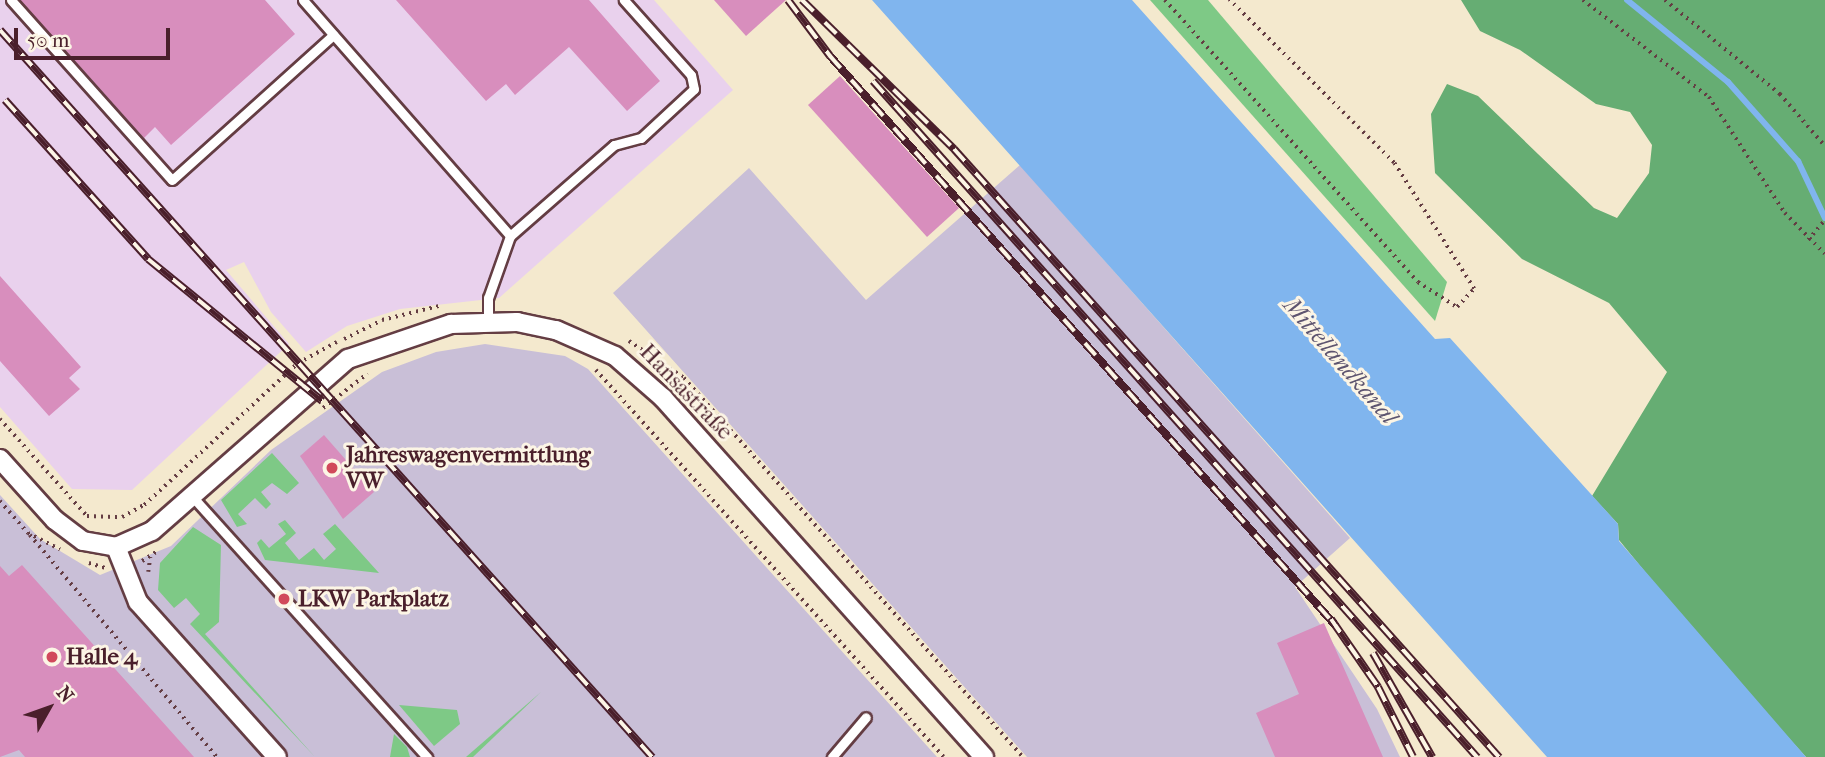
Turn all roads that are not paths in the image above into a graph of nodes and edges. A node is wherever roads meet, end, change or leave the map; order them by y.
1 (11, 0) edge
2 (303, 0) edge
3 (624, 0) edge
4 (333, 35) junction
5 (510, 236) junction
6 (488, 321) junction
7 (0, 459) edge
8 (191, 495) junction
9 (116, 547) junction
10 (866, 717) dead end
11 (277, 757) edge
12 (427, 757) edge
13 (832, 757) edge
14 (984, 757) edge

1 - 4 lane
2 - 4 lane
3 - 5 lane
4 - 5 lane
5 - 6 lane
6 - 8 street, Hansastraße
6 - 14 street, Hansastraße
7 - 9 street
8 - 9 street, Hansastraße
8 - 12 lane
9 - 11 street
10 - 13 lane

